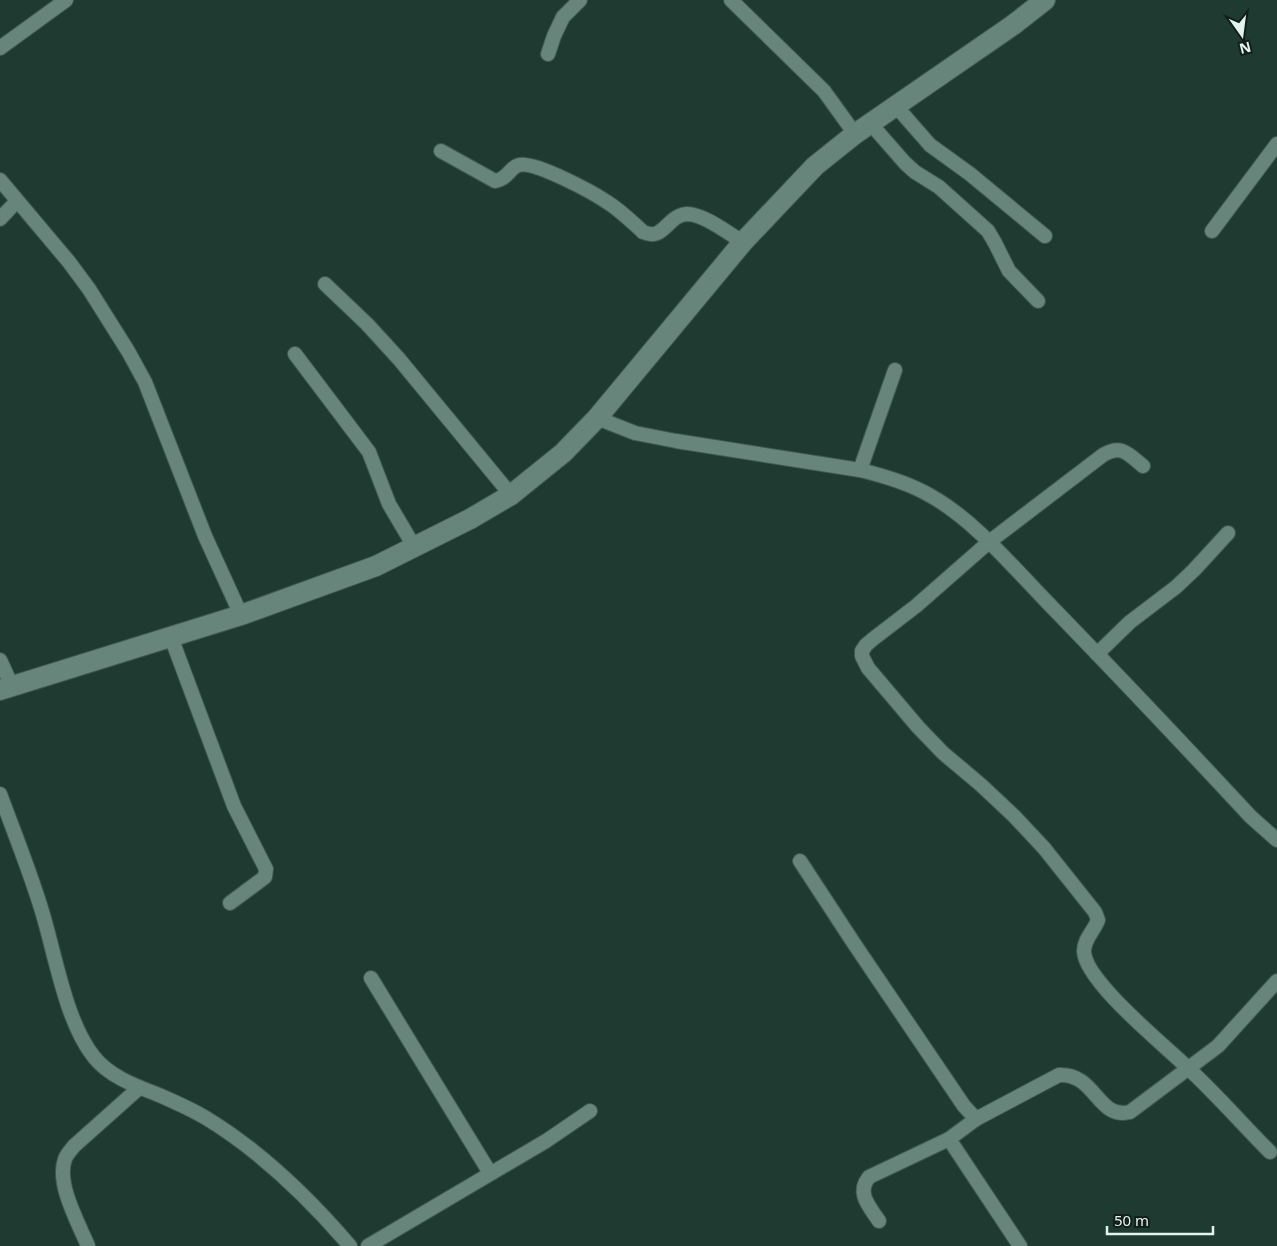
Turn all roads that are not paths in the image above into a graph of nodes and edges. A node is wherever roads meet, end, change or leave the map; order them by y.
1 (66, 0) edge
2 (580, 0) edge
3 (731, 0) edge
4 (1045, 0) edge
5 (0, 48) edge
6 (548, 54) dead end
7 (895, 105) junction
8 (863, 128) junction
9 (1277, 144) edge
10 (441, 151) dead end
11 (0, 180) edge
12 (17, 201) junction
13 (0, 219) edge
14 (1212, 231) dead end
15 (1045, 236) dead end
16 (743, 242) junction
17 (325, 284) dead end
18 (1038, 300) dead end
19 (295, 354) dead end
20 (895, 370) dead end
21 (597, 418) junction
22 (1143, 466) dead end
23 (860, 470) junction
24 (511, 495) junction
25 (1228, 533) dead end
26 (989, 542) junction
27 (415, 548) junction
28 (241, 614) junction
29 (171, 637) junction
30 (1097, 654) junction
31 (0, 660) edge
32 (6, 688) edge
33 (0, 794) edge
34 (1277, 840) edge
35 (800, 861) dead end
36 (230, 903) dead end
37 (370, 978) dead end
38 (1277, 981) edge
39 (1189, 1069) junction
40 (140, 1088) junction
41 (590, 1111) dead end
42 (976, 1119) junction
43 (949, 1139) junction
44 (1270, 1152) dead end
45 (490, 1173) junction
46 (879, 1220) dead end
47 (88, 1246) edge
48 (350, 1246) edge
49 (368, 1246) edge
50 (1020, 1246) edge

1 - 5 street
2 - 6 street
3 - 8 street
4 - 7 main road
7 - 8 main road
7 - 15 street
8 - 16 main road
8 - 18 street
9 - 14 street
10 - 16 street
11 - 12 street
12 - 13 street
12 - 28 street
16 - 21 main road
17 - 24 street
19 - 27 street
20 - 23 street
21 - 23 street
21 - 24 main road
22 - 26 street
23 - 26 street
24 - 27 main road
25 - 30 street
26 - 30 street
26 - 39 street
27 - 28 main road
28 - 29 main road
29 - 32 main road
29 - 36 street
30 - 34 street
31 - 32 street
33 - 40 street
35 - 42 street
37 - 45 street
38 - 39 street
39 - 42 street
39 - 44 street
40 - 47 street
40 - 48 street
41 - 45 street
42 - 43 street
43 - 46 street
43 - 50 street
45 - 49 street

